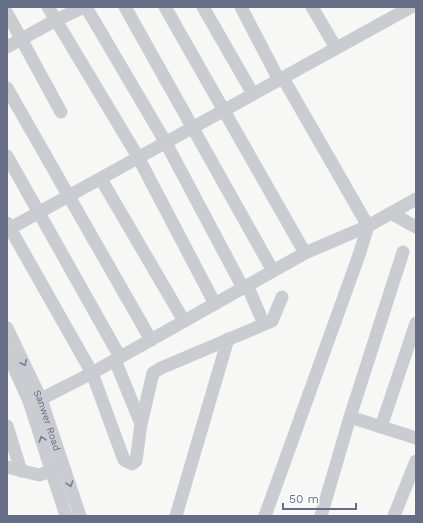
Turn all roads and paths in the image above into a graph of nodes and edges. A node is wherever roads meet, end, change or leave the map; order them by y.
1 (48, 7) edge
2 (85, 7) edge
3 (125, 7) edge
4 (164, 7) edge
5 (204, 7) edge
6 (241, 7) edge
7 (312, 7) edge
8 (411, 7) edge
9 (7, 13) edge
10 (56, 20) junction
11 (21, 39) junction
12 (7, 47) edge
13 (336, 48) junction
14 (281, 79) junction
15 (7, 88) edge
16 (253, 94) junction
17 (223, 111) junction
18 (61, 112) dead end
19 (194, 127) junction
20 (166, 143) junction
21 (7, 156) edge
22 (138, 157) junction
23 (101, 179) junction
24 (70, 196) junction
25 (416, 199) edge
26 (39, 213) junction
27 (392, 213) junction
28 (368, 226) junction
29 (416, 227) edge
30 (8, 228) edge
31 (403, 252) dead end
32 (305, 253) junction
33 (273, 271) junction
34 (245, 287) junction
35 (282, 297) dead end
36 (215, 304) junction
37 (184, 321) junction
38 (416, 323) edge
39 (264, 324) junction
40 (7, 328) edge
41 (228, 339) junction
42 (151, 340) junction
43 (7, 352) edge
44 (117, 358) junction
45 (92, 373) junction
46 (41, 399) junction
47 (350, 418) junction
48 (141, 424) junction
49 (7, 426) edge
50 (381, 427) junction
51 (416, 438) edge
52 (416, 461) edge
53 (7, 467) edge
54 (58, 469) junction
55 (21, 471) junction
56 (66, 516) edge
57 (80, 516) edge
58 (176, 516) edge
59 (265, 516) edge
60 (321, 516) edge
61 (394, 516) edge

1 - 10 street
2 - 10 street
2 - 20 street
3 - 19 street
4 - 17 street
5 - 16 street
6 - 14 street
7 - 13 street
8 - 13 street
9 - 11 street
10 - 11 street
10 - 22 street
11 - 12 street
11 - 18 street
13 - 14 street
14 - 16 street
14 - 28 street
15 - 24 street
16 - 17 street
17 - 19 street
17 - 32 street
19 - 20 street
19 - 33 street
20 - 22 street
20 - 34 street
21 - 26 street
22 - 23 street
22 - 36 street
23 - 24 street
23 - 37 street
24 - 26 street
24 - 42 street
25 - 27 street
26 - 30 street
26 - 44 street
27 - 28 street
27 - 29 street
28 - 32 street
28 - 59 street
30 - 45 street
31 - 47 street
32 - 33 street
33 - 34 street
34 - 36 street
34 - 39 street
35 - 39 street
36 - 37 street
37 - 42 street
38 - 50 street
39 - 41 street
40 -> 46 street, Sanwer Road
41 - 48 street
41 - 58 street
42 - 44 street
54 -> 43 street, Sanwer Road
44 - 45 street
44 - 48 street
45 - 46 street
45 - 48 street
46 - 54 street, Sanwer Road
47 - 50 street
47 - 60 street
49 - 55 street
50 - 51 street
52 - 61 street
53 - 55 street
54 - 55 street
54 - 56 street, Sanwer Road
54 -> 57 street, Sanwer Road

